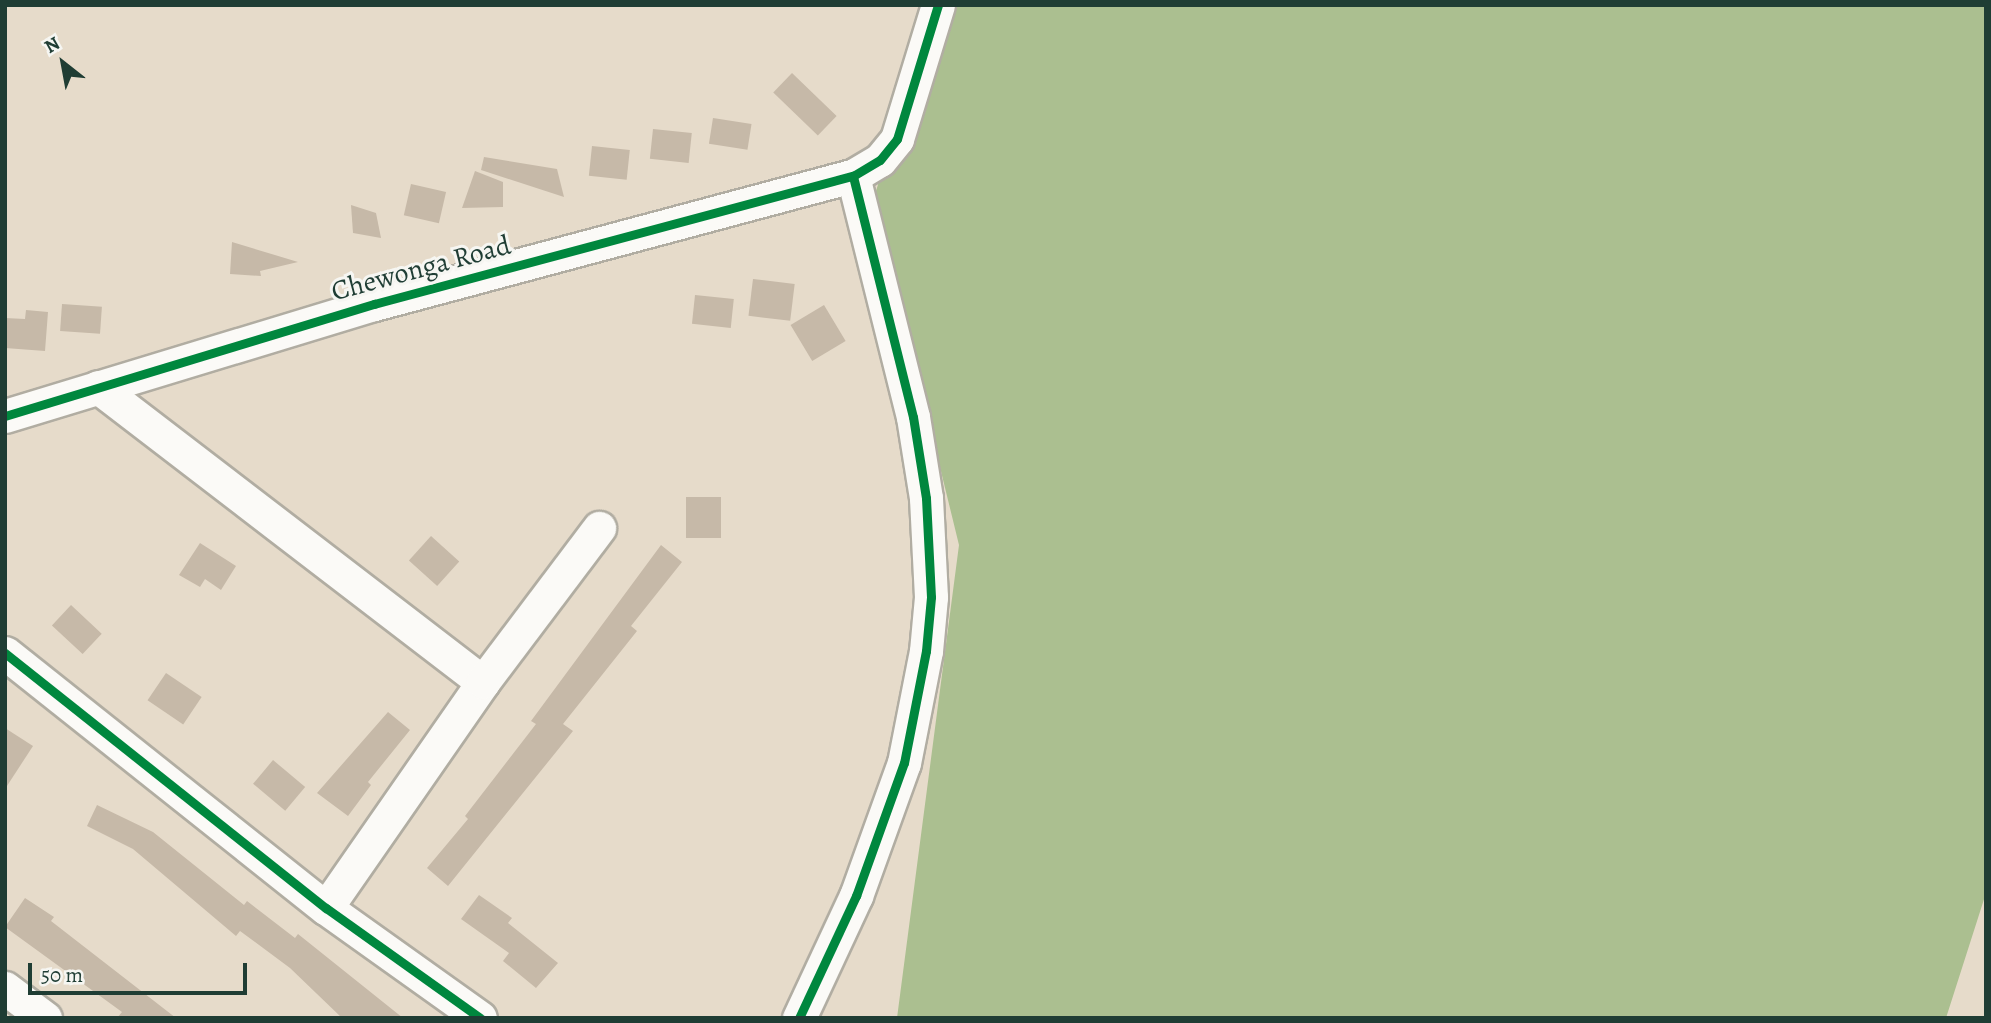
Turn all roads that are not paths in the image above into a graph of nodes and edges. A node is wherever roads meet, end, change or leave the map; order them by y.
1 (937, 5) edge
2 (853, 176) junction
3 (97, 387) junction
4 (5, 416) edge
5 (598, 528) dead end
6 (5, 653) edge
7 (483, 682) junction
8 (326, 908) junction
9 (5, 988) edge
10 (45, 1018) edge
11 (480, 1018) edge
12 (799, 1018) edge

1 - 2 street, Chewonga Road
2 - 3 street, Chewonga Road
2 - 12 street
3 - 4 street, Chewonga Road
3 - 7 street
5 - 7 street
6 - 8 street
7 - 8 street
8 - 11 street
9 - 10 street

